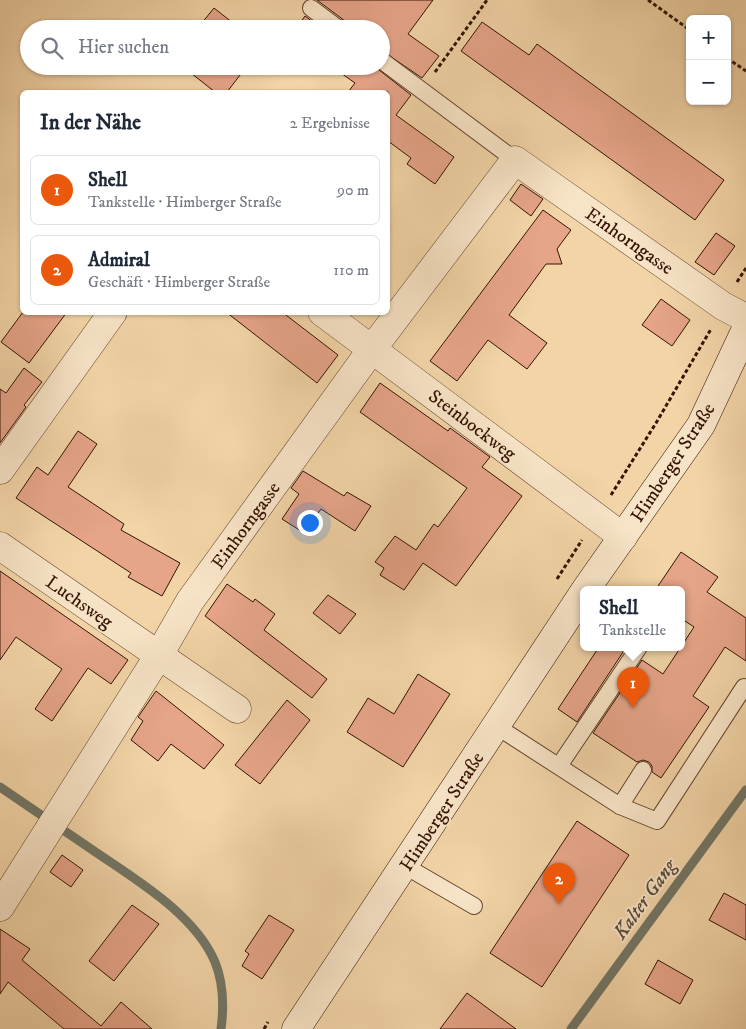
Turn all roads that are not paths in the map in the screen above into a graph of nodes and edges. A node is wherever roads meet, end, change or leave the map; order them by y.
1 (311, 8) dead end
2 (327, 20) edge
3 (390, 67) edge
4 (515, 160) junction
5 (734, 312) edge
6 (111, 315) edge
7 (326, 315) edge
8 (746, 329) edge
9 (372, 349) junction
10 (0, 470) edge
11 (623, 538) junction
12 (0, 546) edge
13 (593, 586) edge
14 (580, 604) edge
15 (636, 651) edge
16 (159, 655) junction
17 (744, 687) dead end
18 (237, 709) dead end
19 (496, 726) junction
20 (559, 766) junction
21 (643, 770) dead end
22 (620, 806) junction
23 (405, 866) junction
24 (474, 906) dead end
25 (0, 907) edge
26 (296, 1029) edge

1 - 2 lane
3 - 4 lane, Einhorngasse
4 - 5 street, Einhorngasse
4 - 9 street, Einhorngasse
6 - 10 street
7 - 9 street, Steinbockweg
8 - 11 street, Himberger Straße
9 - 11 street, Steinbockweg
9 - 16 street, Einhorngasse
11 - 13 street, Himberger Straße
12 - 16 street, Luchsweg
14 - 19 street, Himberger Straße
15 - 20 lane
16 - 18 street, Luchsweg
16 - 25 street, Einhorngasse
17 - 22 lane
19 - 20 lane
19 - 23 street, Himberger Straße
20 - 22 lane
21 - 22 lane
23 - 24 lane
23 - 26 street, Himberger Straße

